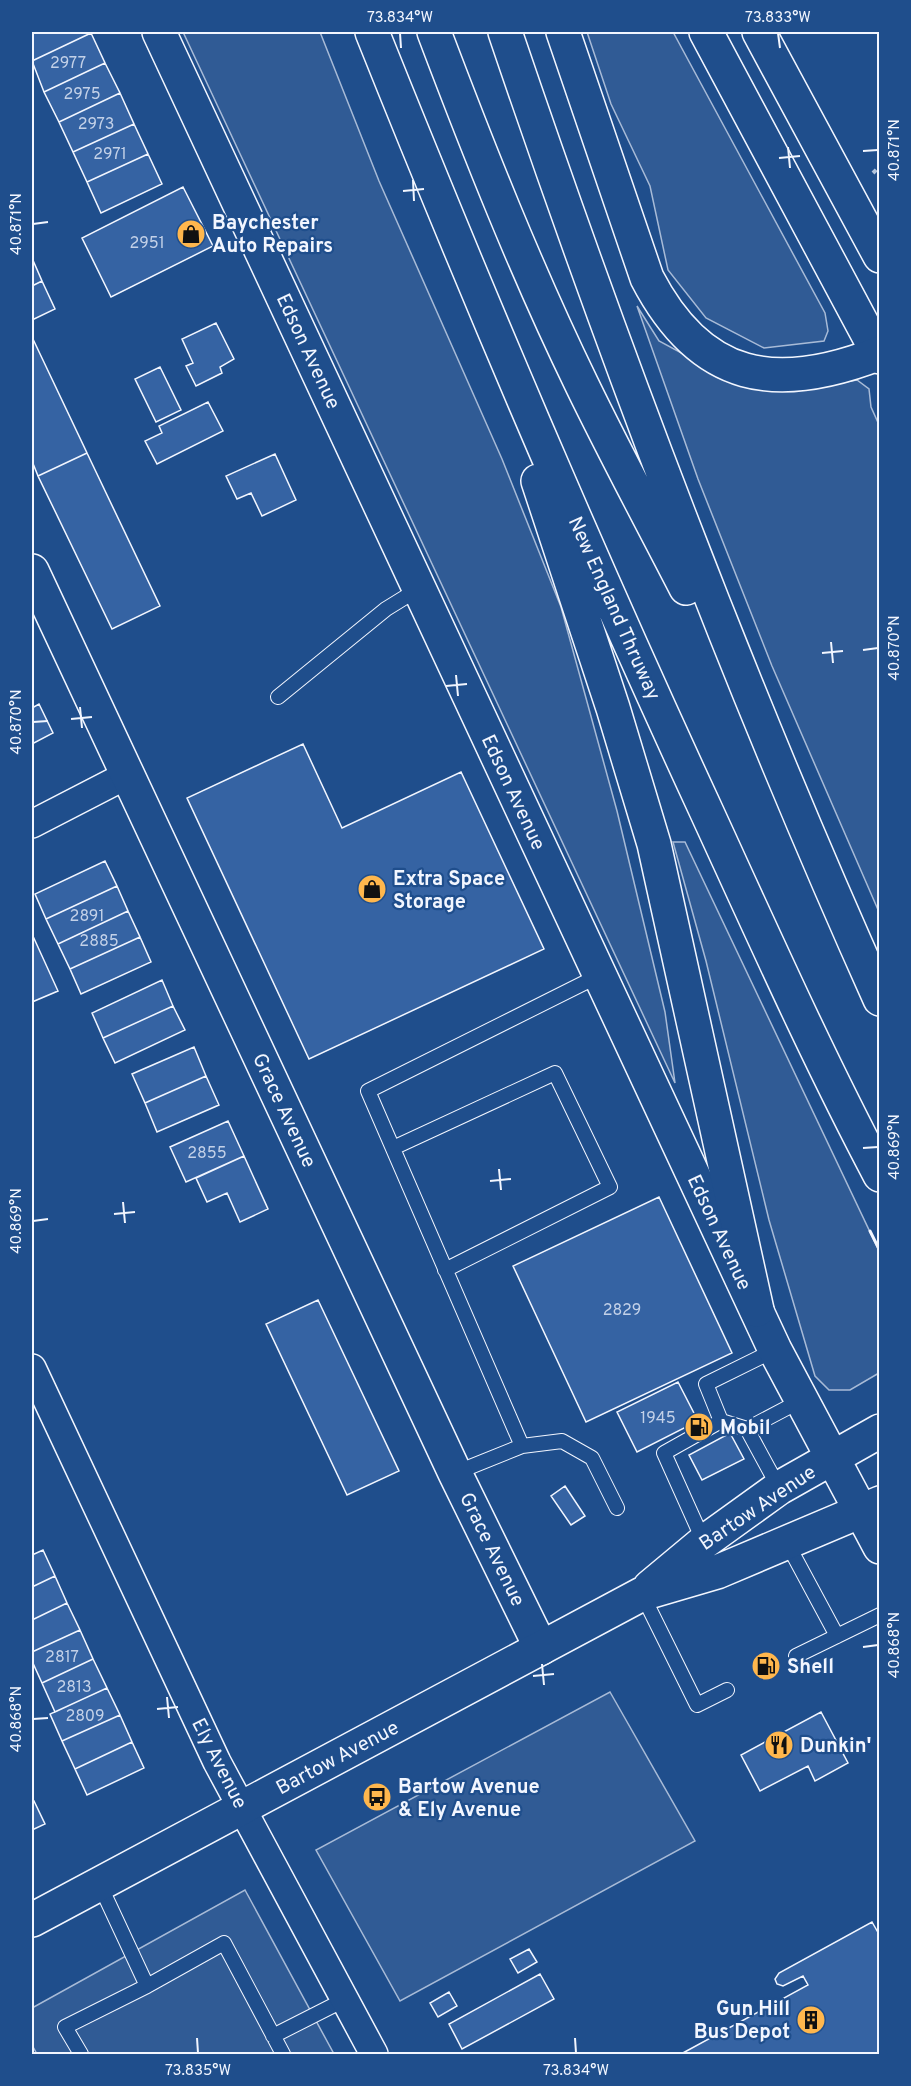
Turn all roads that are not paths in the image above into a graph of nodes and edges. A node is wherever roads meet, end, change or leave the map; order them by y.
1 (159, 32) edge
2 (372, 32) edge
3 (434, 32) edge
4 (505, 32) edge
5 (563, 32) edge
6 (706, 32) edge
7 (759, 32) edge
8 (460, 248) junction
9 (879, 256) edge
10 (879, 355) edge
11 (32, 571) edge
12 (420, 588) junction
13 (278, 697) dead end
14 (778, 768) junction
15 (127, 775) junction
16 (32, 824) edge
17 (600, 975) junction
18 (879, 999) edge
19 (393, 1148) junction
20 (879, 1175) edge
21 (446, 1270) junction
22 (757, 1310) junction
23 (775, 1350) junction
24 (32, 1368) edge
25 (800, 1401) junction
26 (721, 1421) junction
27 (747, 1429) junction
28 (879, 1431) edge
29 (522, 1446) junction
30 (831, 1457) junction
31 (455, 1473) junction
32 (779, 1488) junction
33 (870, 1507) edge
34 (616, 1508) dead end
35 (704, 1542) junction
36 (787, 1543) junction
37 (879, 1547) edge
38 (642, 1594) junction
39 (879, 1615) edge
40 (837, 1636) junction
41 (541, 1648) junction
42 (796, 1656) dead end
43 (727, 1690) dead end
44 (243, 1807) junction
45 (99, 1883) junction
46 (32, 1920) edge
47 (147, 1986) junction
48 (344, 2000) junction
49 (273, 2036) junction
50 (81, 2055) edge
51 (283, 2055) edge
52 (374, 2055) edge

1 - 12 main road, Edson Avenue
2 - 8 main road, New England Thruway
3 - 14 main road
4 - 14 main road
5 - 10 main road
6 - 10 main road
7 - 9 main road
8 - 20 main road, New England Thruway
8 - 22 main road
11 - 15 main road, Grace Avenue
12 - 13 lane
12 - 17 main road, Edson Avenue
14 - 18 main road
15 - 16 street
15 - 31 main road, Grace Avenue
17 - 19 lane
17 - 22 main road, Edson Avenue
19 - 21 lane
19 - 21 lane
21 - 29 lane
22 - 23 main road, Edson Avenue
23 - 25 main road, Edson Avenue
23 - 26 lane
24 - 44 street, Ely Avenue
25 - 27 lane
25 - 30 main road, Edson Avenue
26 - 27 lane
26 - 35 lane
27 - 32 lane
28 - 30 main road, Bartow Avenue
29 - 31 lane
29 - 34 lane
30 - 32 main road, Bartow Avenue
30 - 33 main road, Edson Avenue
31 - 41 main road, Grace Avenue
32 - 35 main road, Bartow Avenue
33 - 36 main road, Bartow Avenue
33 - 37 main road, Edson Avenue
35 - 38 main road, Bartow Avenue
36 - 38 main road, Bartow Avenue
36 - 40 lane
38 - 41 main road, Bartow Avenue
38 - 43 lane
39 - 40 lane
40 - 42 lane
41 - 44 main road, Bartow Avenue
44 - 45 main road, Bartow Avenue
44 - 48 street, Ely Avenue
45 - 46 main road, Bartow Avenue
45 - 47 lane
47 - 49 lane
47 - 50 lane
48 - 49 lane
48 - 52 street, Ely Avenue
49 - 51 lane

